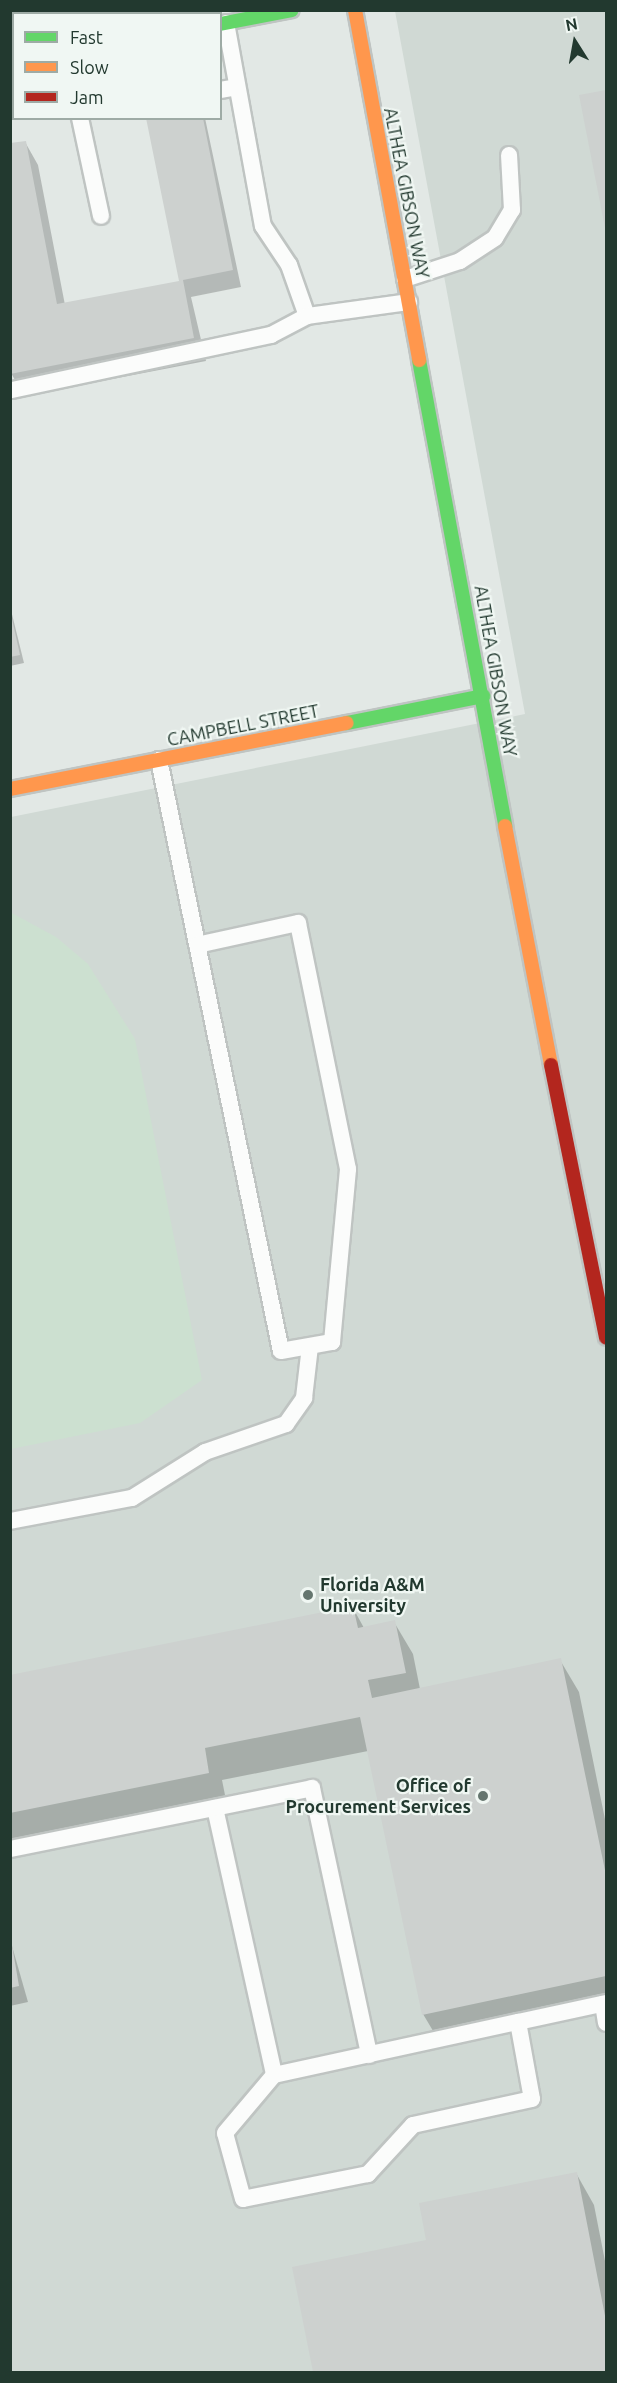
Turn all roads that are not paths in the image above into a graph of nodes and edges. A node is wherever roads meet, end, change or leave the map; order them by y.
1 (292, 10) edge
2 (355, 10) edge
3 (223, 24) edge
4 (237, 87) junction
5 (222, 90) edge
6 (81, 120) edge
7 (509, 155) dead end
8 (100, 216) dead end
9 (405, 279) junction
10 (409, 302) junction
11 (307, 316) junction
12 (12, 390) dead end
13 (483, 696) junction
14 (159, 760) junction
15 (10, 789) edge
16 (197, 945) junction
17 (606, 1337) edge
18 (310, 1346) junction
19 (10, 1521) edge
20 (215, 1808) junction
21 (10, 1849) edge
22 (605, 2003) edge
23 (518, 2022) junction
24 (606, 2022) edge
25 (369, 2055) junction
26 (274, 2075) junction

1 - 3 street
2 - 9 street, ALTHEA GIBSON WAY
3 - 4 lane
4 - 5 lane
4 - 11 lane
6 - 8 lane
7 - 9 lane
9 - 10 street, ALTHEA GIBSON WAY
10 - 11 lane
10 - 13 street, ALTHEA GIBSON WAY
11 - 12 lane
13 - 14 street, CAMPBELL STREET
13 - 17 street, ALTHEA GIBSON WAY
14 - 15 street, CAMPBELL STREET
14 - 16 lane
16 - 18 lane
16 - 18 lane
18 - 19 lane
20 - 21 lane
20 - 25 lane
20 - 26 lane
22 - 23 lane
22 - 24 lane
23 - 25 lane
23 - 26 lane
25 - 26 lane

